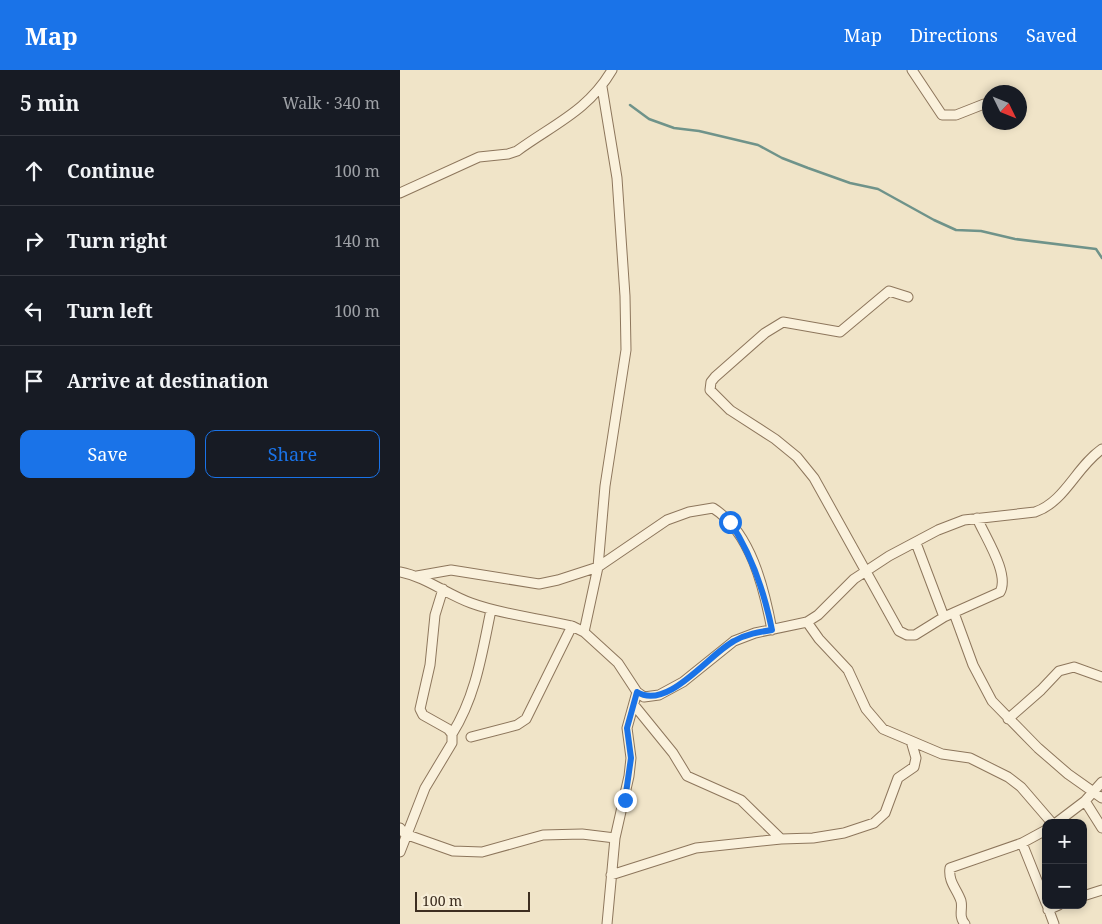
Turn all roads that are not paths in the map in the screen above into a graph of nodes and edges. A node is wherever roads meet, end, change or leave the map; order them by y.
1 (612, 70) edge
2 (912, 70) edge
3 (602, 87) junction
4 (982, 105) edge
5 (400, 193) edge
6 (908, 297) dead end
7 (1102, 449) edge
8 (977, 518) junction
9 (916, 543) junction
10 (598, 567) junction
11 (866, 571) junction
12 (400, 572) edge
13 (417, 576) junction
14 (443, 589) junction
15 (491, 610) junction
16 (954, 613) junction
17 (944, 617) junction
18 (807, 622) junction
19 (572, 626) junction
20 (772, 630) junction
21 (584, 632) junction
22 (1102, 677) edge
23 (637, 692) junction
24 (634, 704) junction
25 (1008, 719) junction
26 (452, 734) junction
27 (471, 737) dead end
28 (912, 741) junction
29 (1102, 782) edge
30 (1094, 790) junction
31 (1102, 798) edge
32 (1085, 801) junction
33 (1049, 819) edge
34 (1061, 819) edge
35 (1102, 828) edge
36 (403, 831) edge
37 (1042, 832) edge
38 (615, 838) junction
39 (781, 839) junction
40 (1022, 843) junction
41 (400, 852) edge
42 (611, 875) junction
43 (1102, 890) edge
44 (1042, 893) edge
45 (1087, 895) edge
46 (1048, 909) edge
47 (607, 924) edge
48 (965, 924) edge
49 (1054, 924) edge

1 - 3 street
2 - 4 street
3 - 5 street
3 - 10 street
6 - 11 street
7 - 8 street
8 - 9 street
8 - 16 street
9 - 11 street
9 - 17 street
10 - 13 street
10 - 20 street
10 - 21 street
11 - 17 street
11 - 18 street
12 - 13 street
13 - 14 street
14 - 15 street
14 - 26 street
15 - 19 street
15 - 26 street
16 - 17 street
16 - 25 street
18 - 20 street
18 - 28 street
19 - 21 street
19 - 27 street
20 - 23 street
21 - 23 street
22 - 25 street
23 - 24 street
24 - 38 street
24 - 39 street
25 - 30 street
26 - 36 street
28 - 33 street
28 - 39 street
29 - 30 street
30 - 31 street
30 - 32 street
32 - 34 street
32 - 35 street
36 - 38 street
36 - 41 street
37 - 40 street
38 - 42 street
39 - 42 street
40 - 44 street
40 - 48 street
42 - 47 street
43 - 45 street
46 - 49 street

